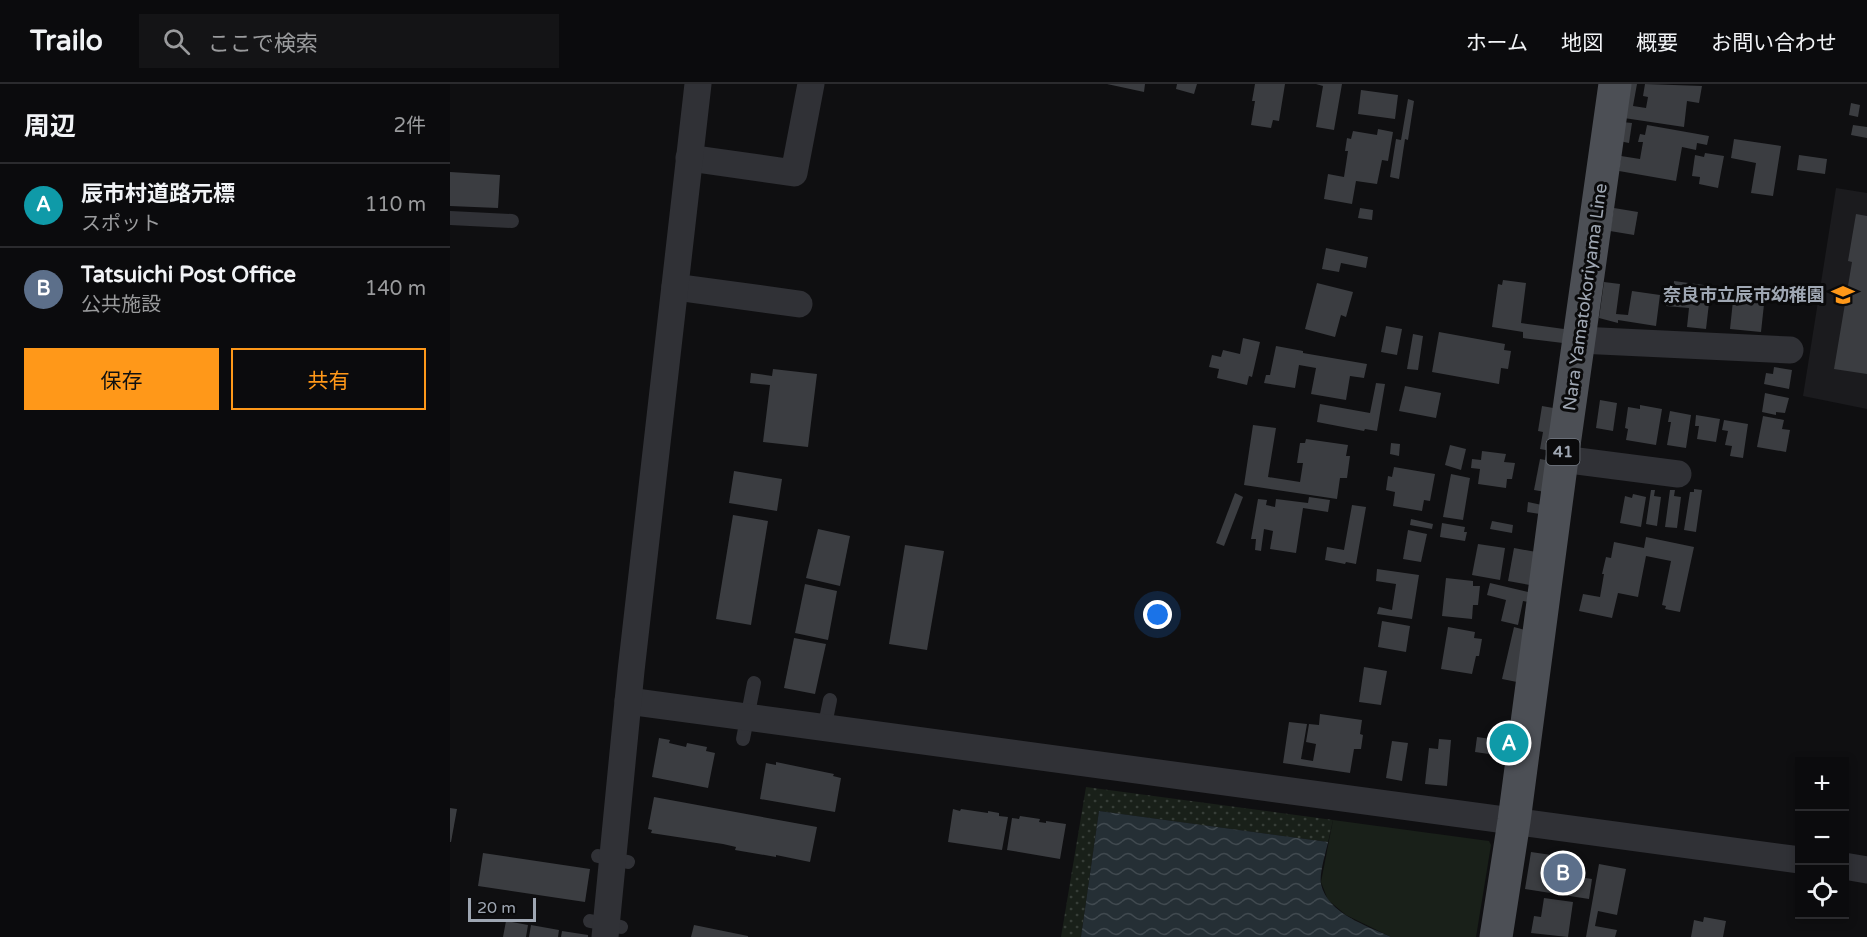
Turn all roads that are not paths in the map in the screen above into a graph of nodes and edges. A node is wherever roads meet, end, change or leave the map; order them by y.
1 (698, 84) edge
2 (811, 84) edge
3 (1615, 84) edge
4 (689, 158) junction
5 (450, 218) edge
6 (512, 221) dead end
7 (675, 287) junction
8 (799, 304) dead end
9 (1579, 340) junction
10 (1790, 350) dead end
11 (1562, 459) junction
12 (1678, 474) dead end
13 (754, 683) dead end
14 (830, 700) dead end
15 (628, 701) junction
16 (745, 728) junction
17 (824, 729) junction
18 (1514, 821) junction
19 (1795, 859) edge
20 (1849, 867) edge
21 (1867, 870) edge
22 (606, 927) edge
23 (1496, 937) edge

1 - 4 street
2 - 4 street
3 - 9 main road, Nara Yamatokoriyama Line / 41
4 - 7 street
5 - 6 lane
7 - 8 street
7 - 15 street
9 - 10 street
9 - 11 main road, Nara Yamatokoriyama Line / 41
11 - 12 street
11 - 18 main road, Nara Yamatokoriyama Line / 41
13 - 16 lane
14 - 17 lane
15 - 16 street
15 - 22 street
16 - 17 street
17 - 18 street
18 - 19 street
18 - 23 main road, Nara Yamatokoriyama Line / 41
20 - 21 street

